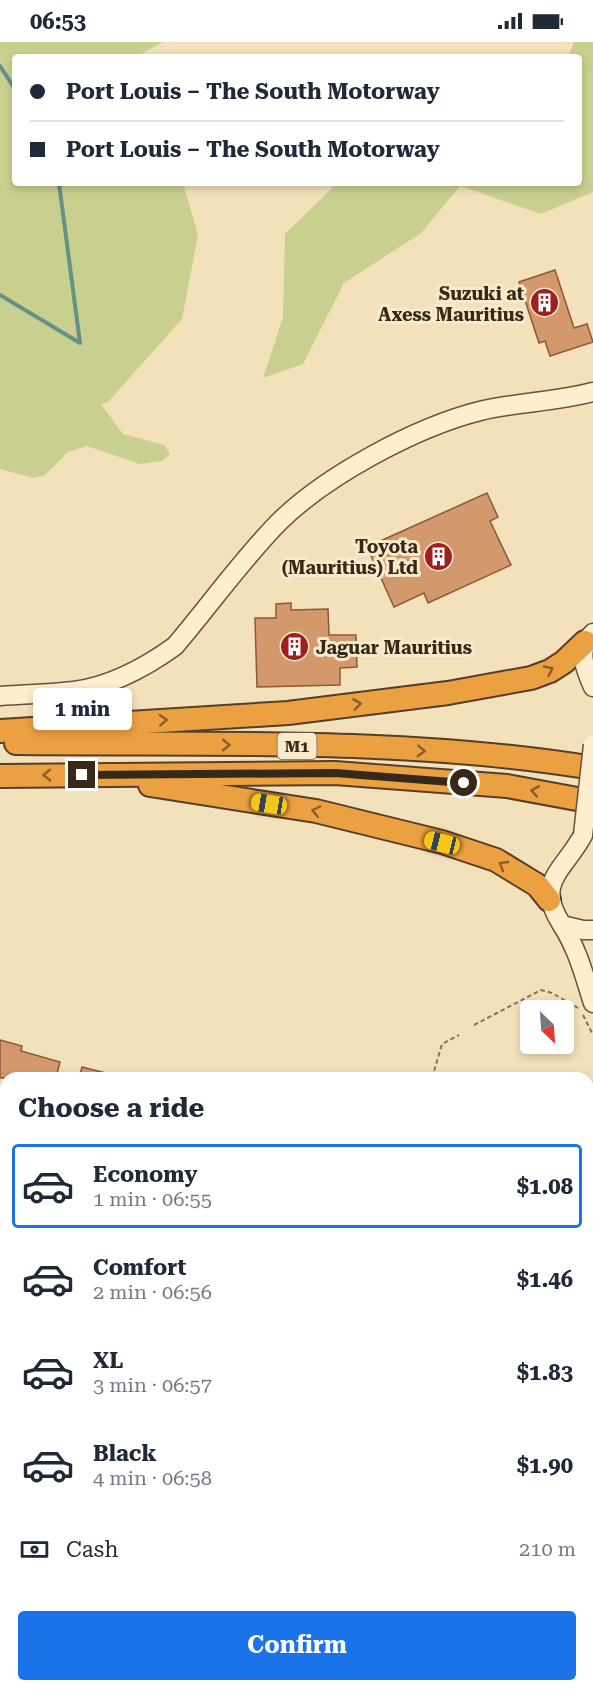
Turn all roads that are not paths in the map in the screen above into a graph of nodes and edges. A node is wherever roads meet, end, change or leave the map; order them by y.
1 (593, 392) edge
2 (570, 398) junction
3 (593, 402) edge
4 (589, 638) edge
5 (593, 687) edge
6 (0, 696) edge
7 (0, 731) edge
8 (0, 743) edge
9 (593, 745) edge
10 (593, 768) edge
11 (82, 775) junction
12 (0, 776) edge
13 (593, 802) edge
14 (549, 900) junction
15 (562, 925) junction
16 (593, 930) edge
17 (593, 1008) edge

1 - 2 street
2 - 3 street
2 - 6 street
4 - 5 street
7 -> 4 highway
8 -> 10 highway, M1
9 - 14 street, bridge
11 -> 12 highway, M1
13 -> 11 highway, M1
14 -> 11 highway
14 - 15 street
15 - 16 street
15 - 17 street

